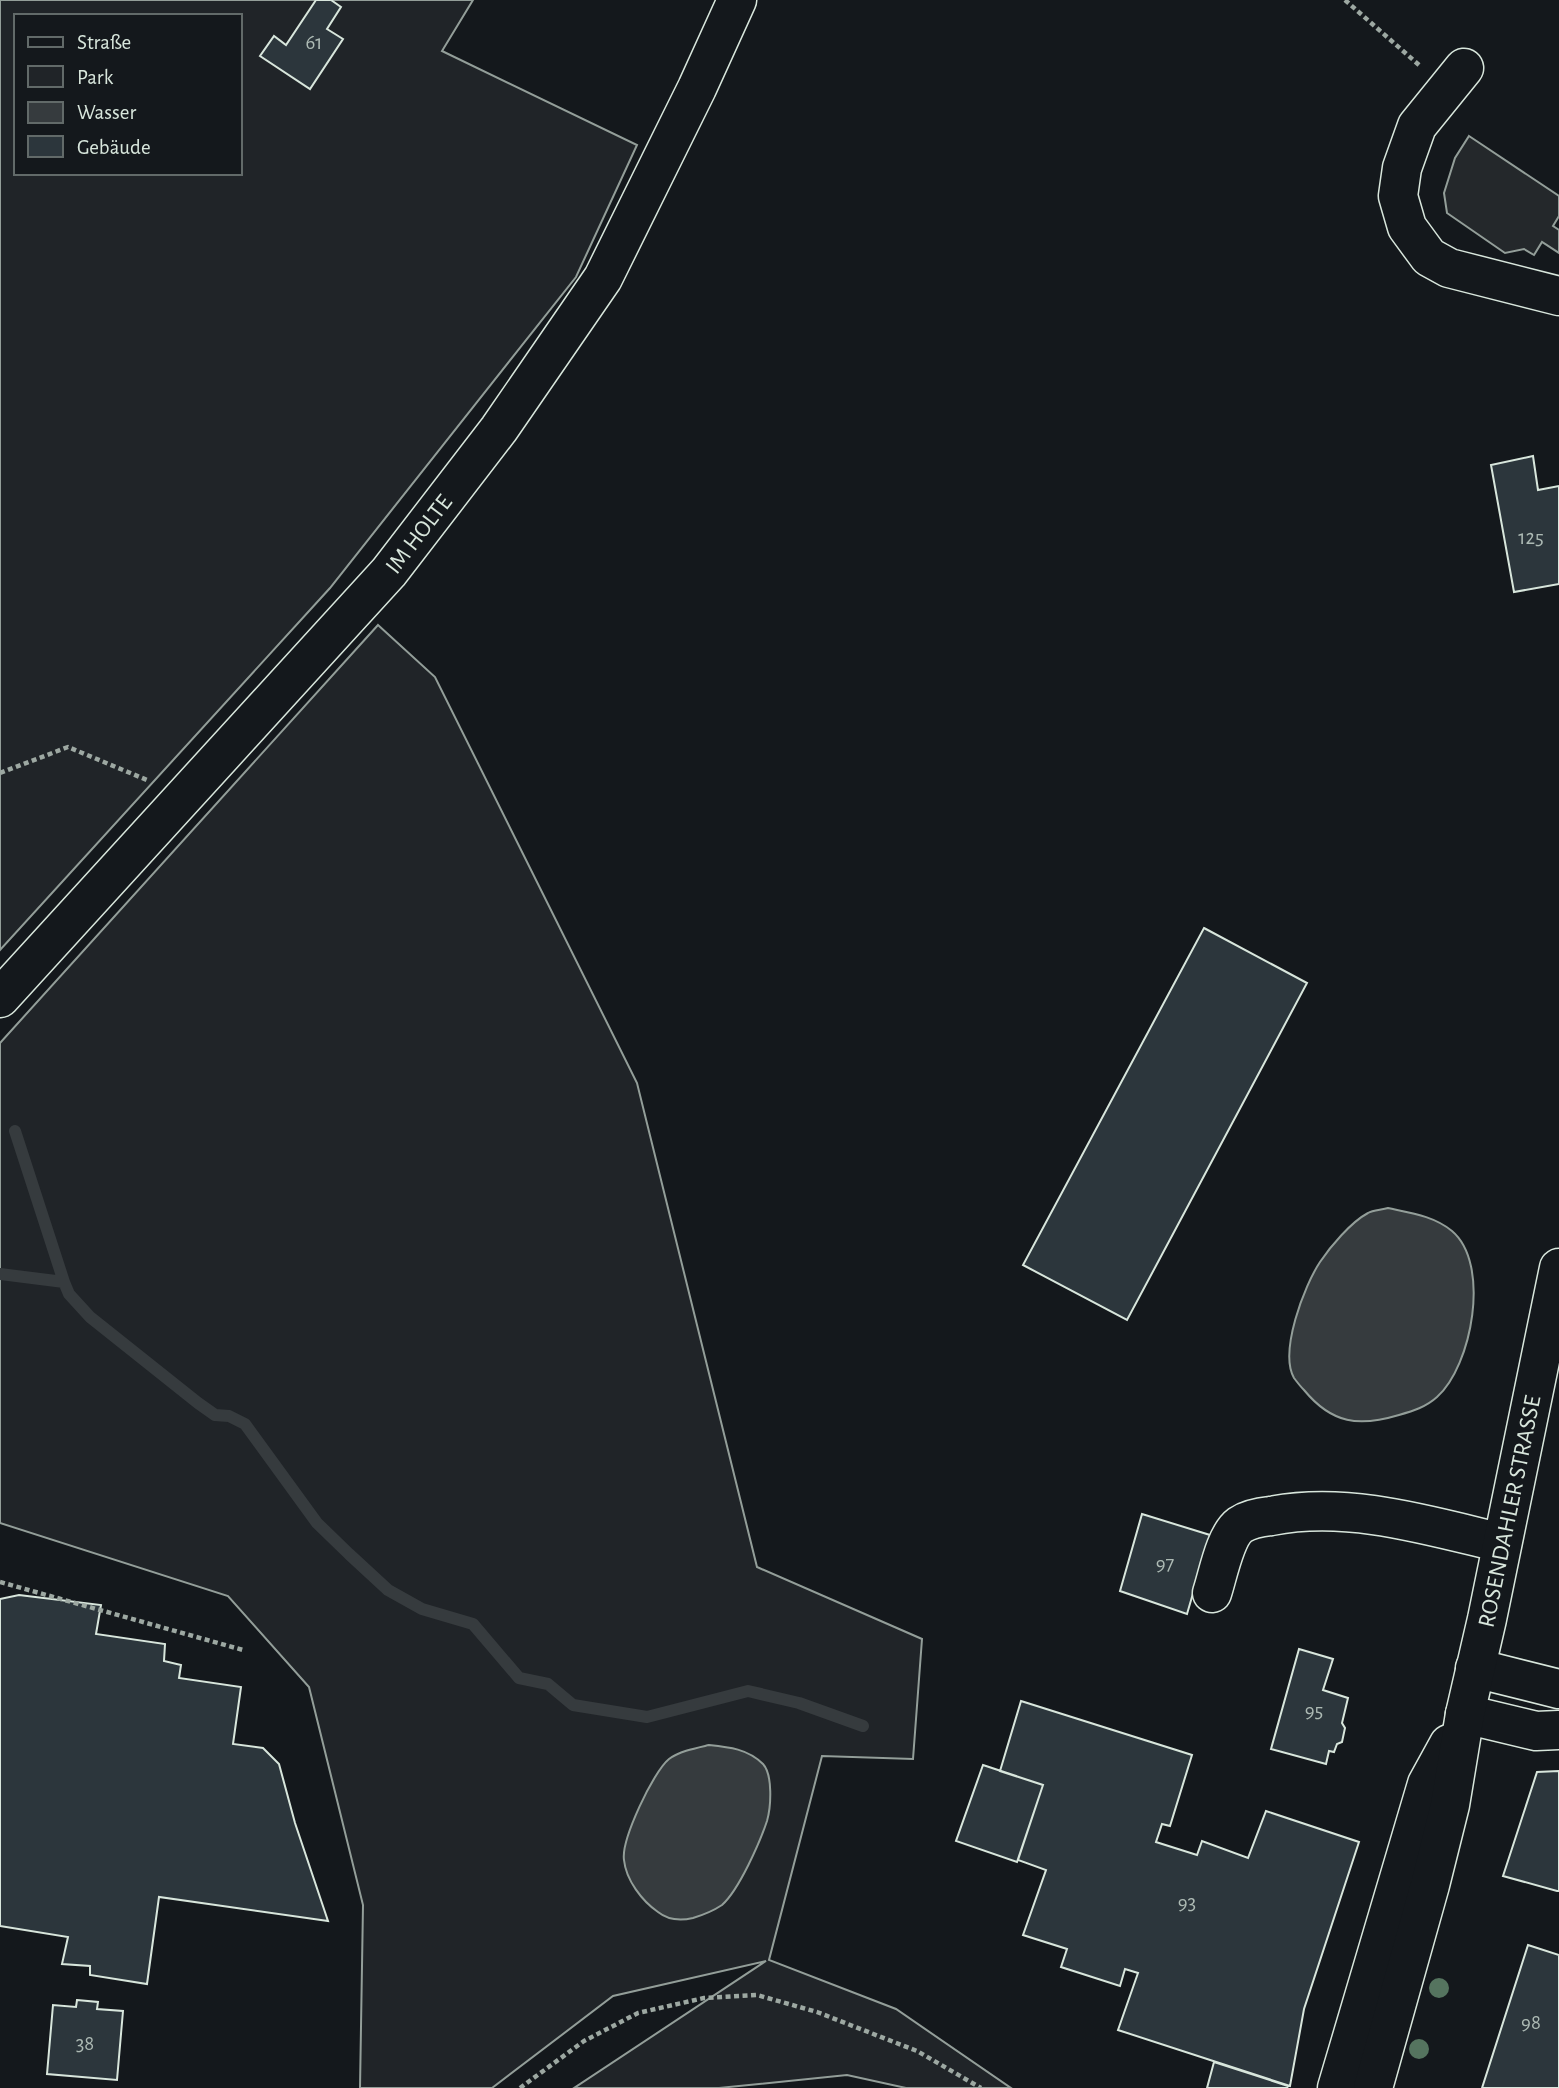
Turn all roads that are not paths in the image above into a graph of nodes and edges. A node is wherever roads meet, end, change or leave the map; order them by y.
1 (737, 0) edge
2 (1455, 78) road end
3 (1559, 296) edge
4 (0, 998) edge
5 (1559, 1268) edge
6 (1502, 1543) junction
7 (1212, 1593) dead end
8 (1475, 1668) junction
9 (1559, 1689) edge
10 (1465, 1714) junction
11 (1559, 1730) edge
12 (1337, 2088) edge
13 (1373, 2088) edge

1 - 4 street, IM HOLTE
2 - 3 street
5 - 6 street, ROSENDAHLER STRASSE
6 - 7 street
6 - 8 street, ROSENDAHLER STRASSE
8 - 9 street
8 - 10 street, ROSENDAHLER STRASSE
10 - 11 street
10 - 12 street, ROSENDAHLER STRASSE
10 - 13 street, ROSENDAHLER STRASSE

